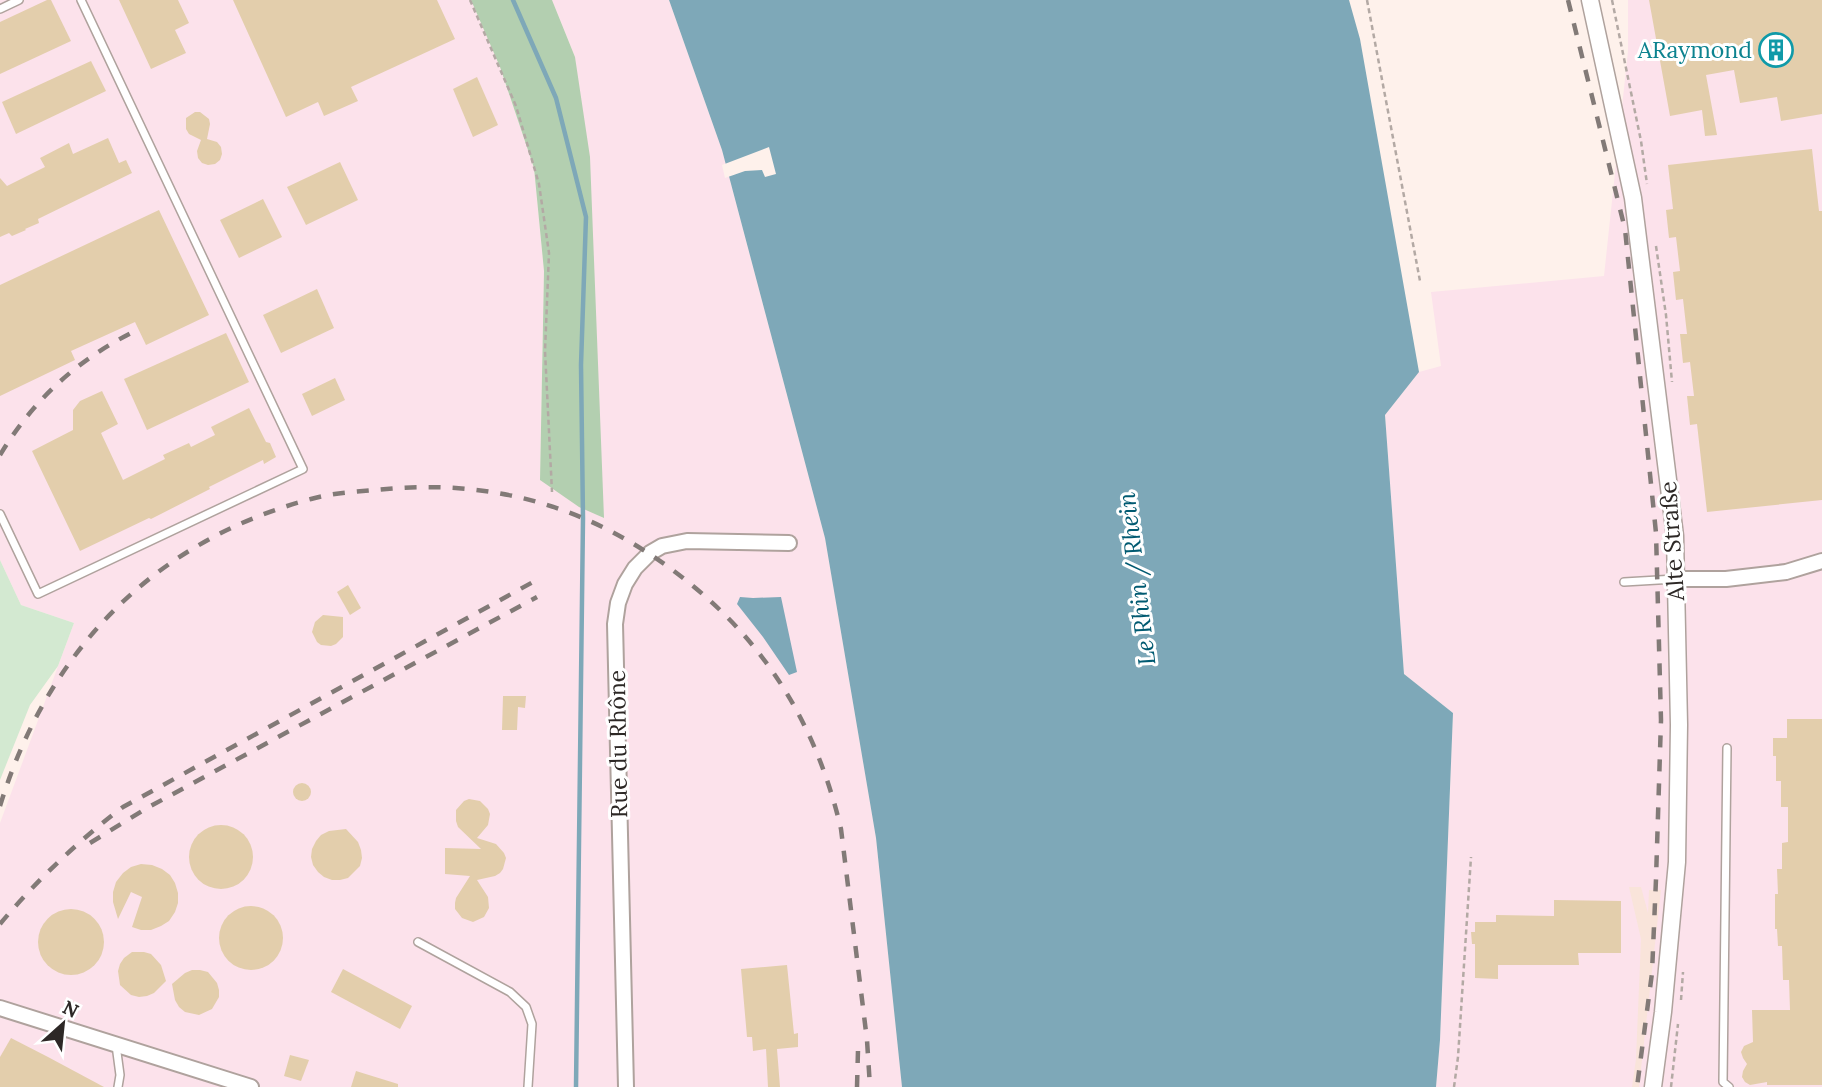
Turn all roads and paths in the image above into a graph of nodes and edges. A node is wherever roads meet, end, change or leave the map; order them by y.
1 (19, 0) edge
2 (81, 0) edge
3 (470, 0) edge
4 (1367, 0) edge
5 (1590, 0) edge
6 (1612, 0) edge
7 (0, 9) edge
8 (1641, 141) dead end
9 (1420, 281) dead end
10 (552, 492) dead end
11 (0, 513) edge
12 (789, 543) dead end
13 (1822, 561) edge
14 (1676, 579) junction
15 (1624, 582) dead end
16 (1727, 748) dead end
17 (1471, 858) dead end
18 (418, 942) dead end
19 (0, 1008) edge
20 (116, 1044) junction
21 (118, 1087) edge
22 (251, 1087) edge
23 (528, 1087) edge
24 (625, 1087) edge
25 (1454, 1087) edge
26 (1653, 1087) edge
27 (1729, 1087) edge

1 - 7 lane
2 - 11 lane
3 - 10 path
4 - 9 path
5 - 14 street, Alte Straße
6 - 8 path
12 - 24 street, Rue du Rhône
13 - 14 street
14 - 15 lane
14 - 26 street, Alte Straße
16 - 27 lane
17 - 25 path
18 - 23 lane
19 - 20 street
20 - 21 lane
20 - 22 street

